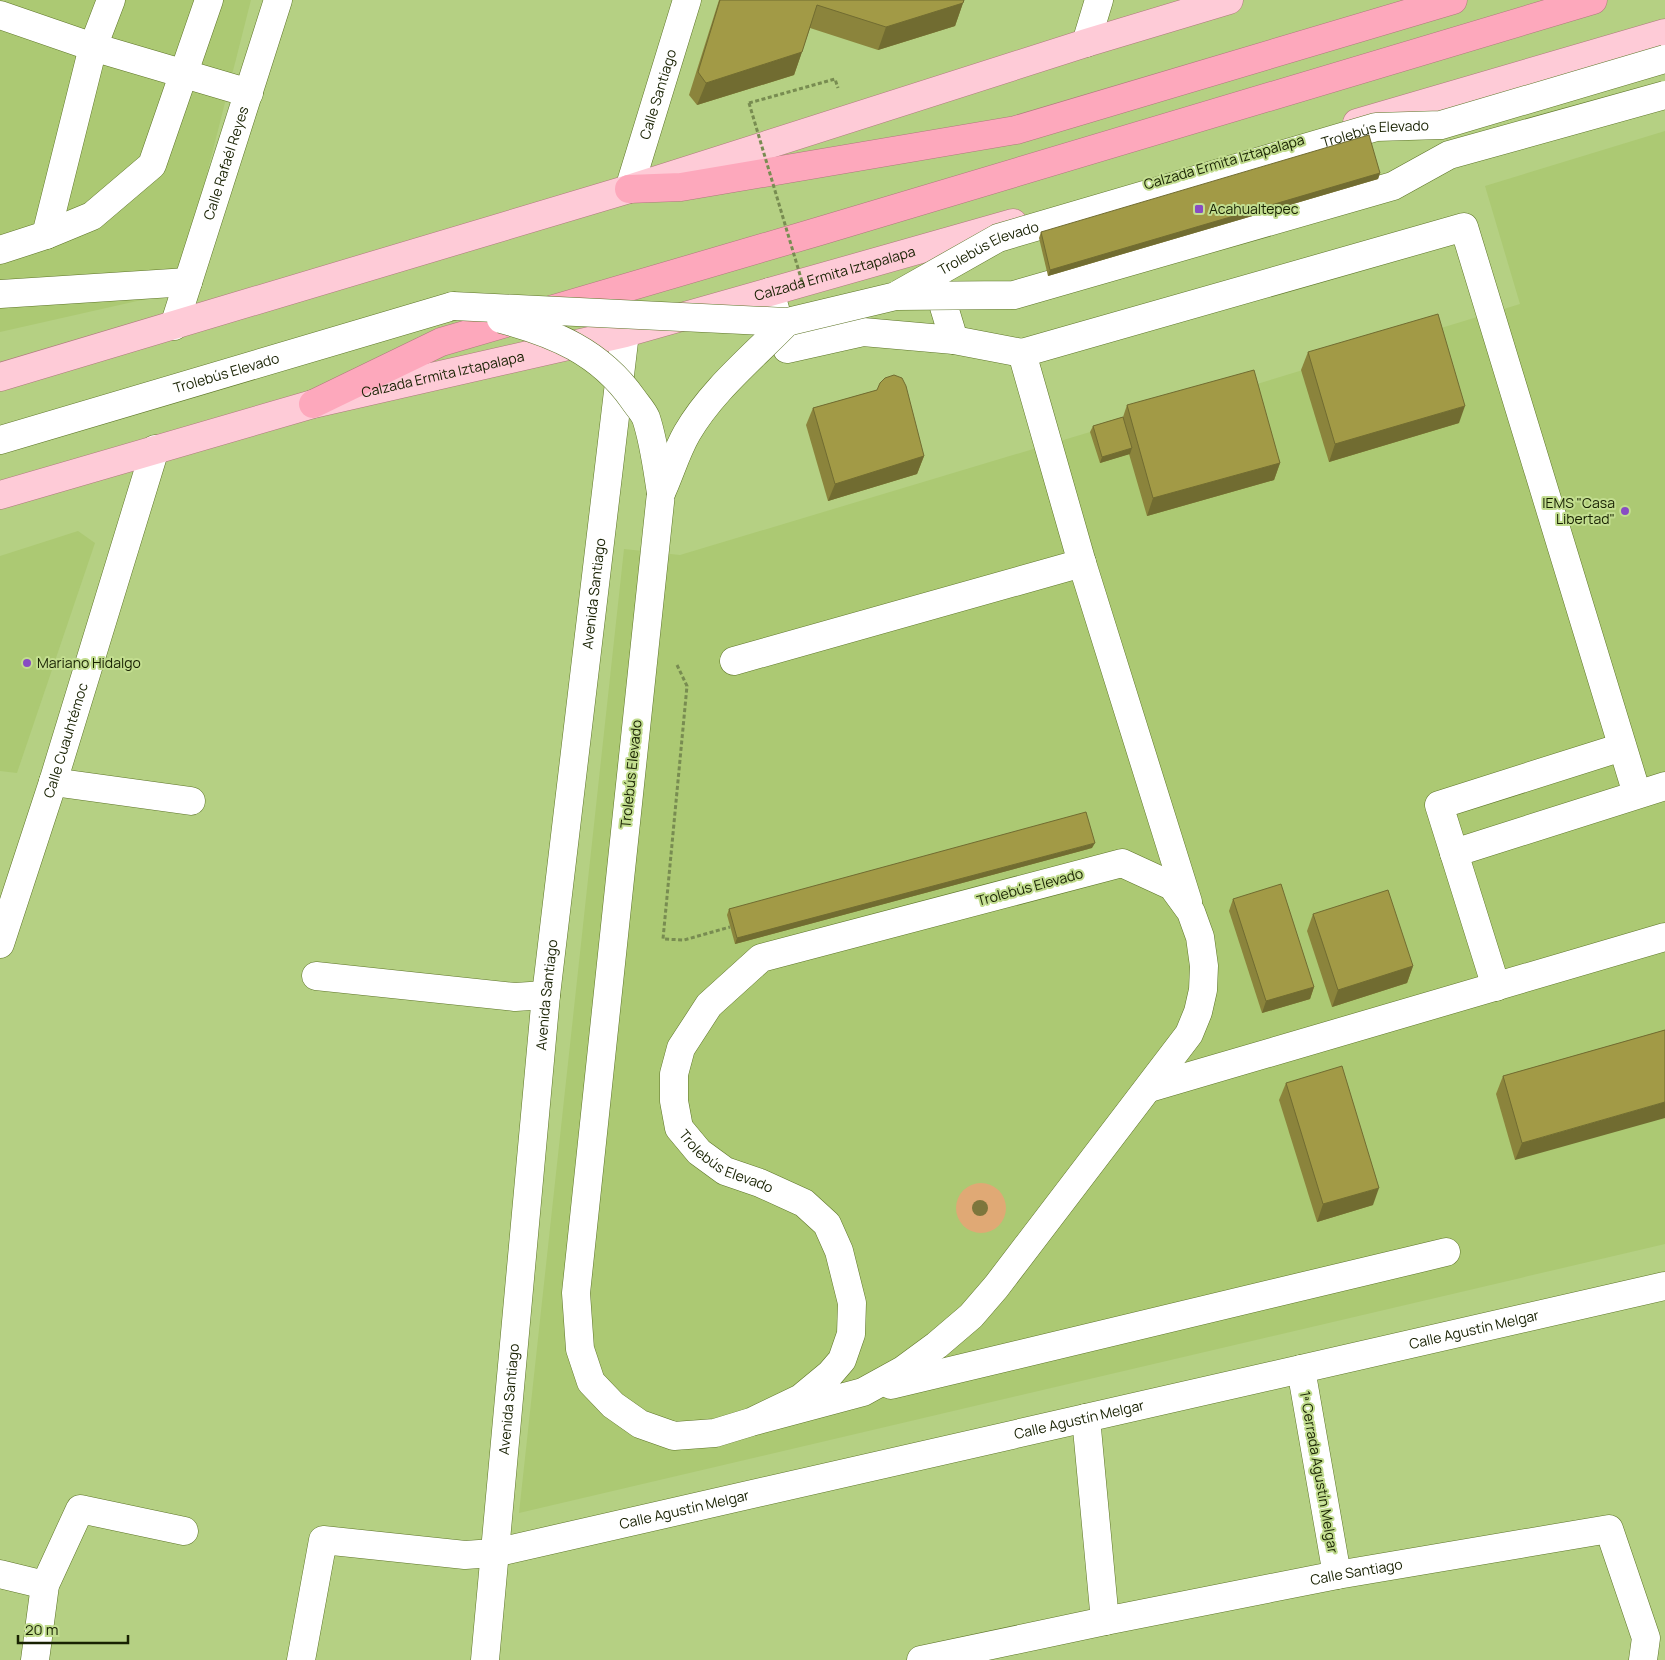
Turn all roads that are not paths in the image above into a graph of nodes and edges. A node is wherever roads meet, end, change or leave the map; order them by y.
1 (111, 0) edge
2 (209, 0) edge
3 (278, 0) edge
4 (687, 0) edge
5 (1099, 0) edge
6 (1229, 0) edge
7 (1453, 0) edge
8 (1594, 0) edge
9 (0, 16) edge
10 (1665, 40) edge
11 (1086, 42) junction
12 (93, 47) junction
13 (185, 74) junction
14 (250, 93) junction
15 (1665, 94) edge
16 (629, 189) junction
17 (46, 235) junction
18 (926, 249) junction
19 (0, 250) edge
20 (188, 282) junction
21 (770, 292) junction
22 (0, 294) edge
23 (896, 296) junction
24 (453, 306) junction
25 (787, 322) junction
26 (174, 326) junction
27 (625, 333) junction
28 (954, 340) junction
29 (1022, 353) junction
30 (0, 377) edge
31 (313, 404) junction
32 (0, 440) edge
33 (155, 449) junction
34 (661, 493) junction
35 (0, 495) edge
36 (1082, 563) junction
37 (734, 661) dead end
38 (1622, 747) junction
39 (53, 782) junction
40 (1665, 786) edge
41 (1637, 794) junction
42 (191, 802) dead end
43 (1454, 853) junction
44 (1191, 912) junction
45 (1665, 937) edge
46 (0, 944) edge
47 (316, 976) dead end
48 (1496, 987) junction
49 (546, 995) junction
50 (1149, 1088) junction
51 (1446, 1252) dead end
52 (1665, 1286) edge
53 (1301, 1369) junction
54 (863, 1392) junction
55 (1086, 1418) junction
56 (752, 1422) junction
57 (184, 1531) dead end
58 (494, 1553) junction
59 (0, 1574) edge
60 (1338, 1575) junction
61 (45, 1585) junction
62 (1105, 1621) junction
63 (1652, 1648) edge
64 (34, 1660) edge
65 (301, 1660) edge
66 (485, 1660) edge
67 (922, 1660) edge

1 - 12 street
2 - 13 street
3 - 14 street, Calle Rafaél Reyes
4 - 16 street, Calle Santiago
5 - 11 street
6 - 11 main road
7 - 16 highway
8 - 31 highway
9 - 12 street
10 - 18 main road, Calzada Ermita Iztapalapa
10 - 23 street, Trolebús Elevado, bridge
11 - 16 main road
12 - 13 street
12 - 17 street
13 - 14 street
13 - 17 street
14 - 20 street, Calle Rafaél Reyes
15 - 23 street, Trolebús Elevado, bridge
16 - 26 main road
17 - 19 street
18 - 21 main road, Calzada Ermita Iztapalapa
18 - 28 street
20 - 22 street
20 - 26 street, Calle Rafaél Reyes
21 - 27 main road, Calzada Ermita Iztapalapa
21 - 28 street
23 - 25 street, Trolebús Elevado, bridge
24 - 25 street, Trolebús Elevado, bridge
24 - 32 street, Trolebús Elevado
24 - 34 street, Trolebús Elevado, bridge
25 - 34 street, Trolebús Elevado, bridge
26 - 30 main road
27 - 31 main road, Calzada Ermita Iztapalapa
27 - 49 street, Avenida Santiago
28 - 29 street
29 - 36 street
29 - 38 street
31 - 33 main road, Calzada Ermita Iztapalapa
33 - 35 main road, Calzada Ermita Iztapalapa
33 - 39 street, Calle Cuauhtémoc
34 - 56 street, Trolebús Elevado
36 - 37 street
36 - 44 street
38 - 41 street
38 - 43 street
39 - 42 street
39 - 46 street, Calle Cuauhtémoc
40 - 41 street
41 - 43 street
43 - 48 street
44 - 50 street, Trolebús Elevado
44 - 56 street, Trolebús Elevado
45 - 48 street
47 - 49 street
48 - 50 street
49 - 58 street, Avenida Santiago
50 - 54 street, Trolebús Elevado
51 - 54 street
52 - 53 street, Calle Agustín Melgar
53 - 55 street, Calle Agustín Melgar
53 - 60 street, 1ª Cerrada Agustín Melgar
54 - 56 street, Trolebús Elevado
55 - 58 street, Calle Agustín Melgar
55 - 62 street
57 - 61 street
58 - 65 street, Calle Agustín Melgar
58 - 66 street, Avenida Santiago
59 - 61 street
60 - 62 street, Calle Santiago
60 - 63 street, Calle Santiago
61 - 64 street
62 - 67 street, Calle Santiago

